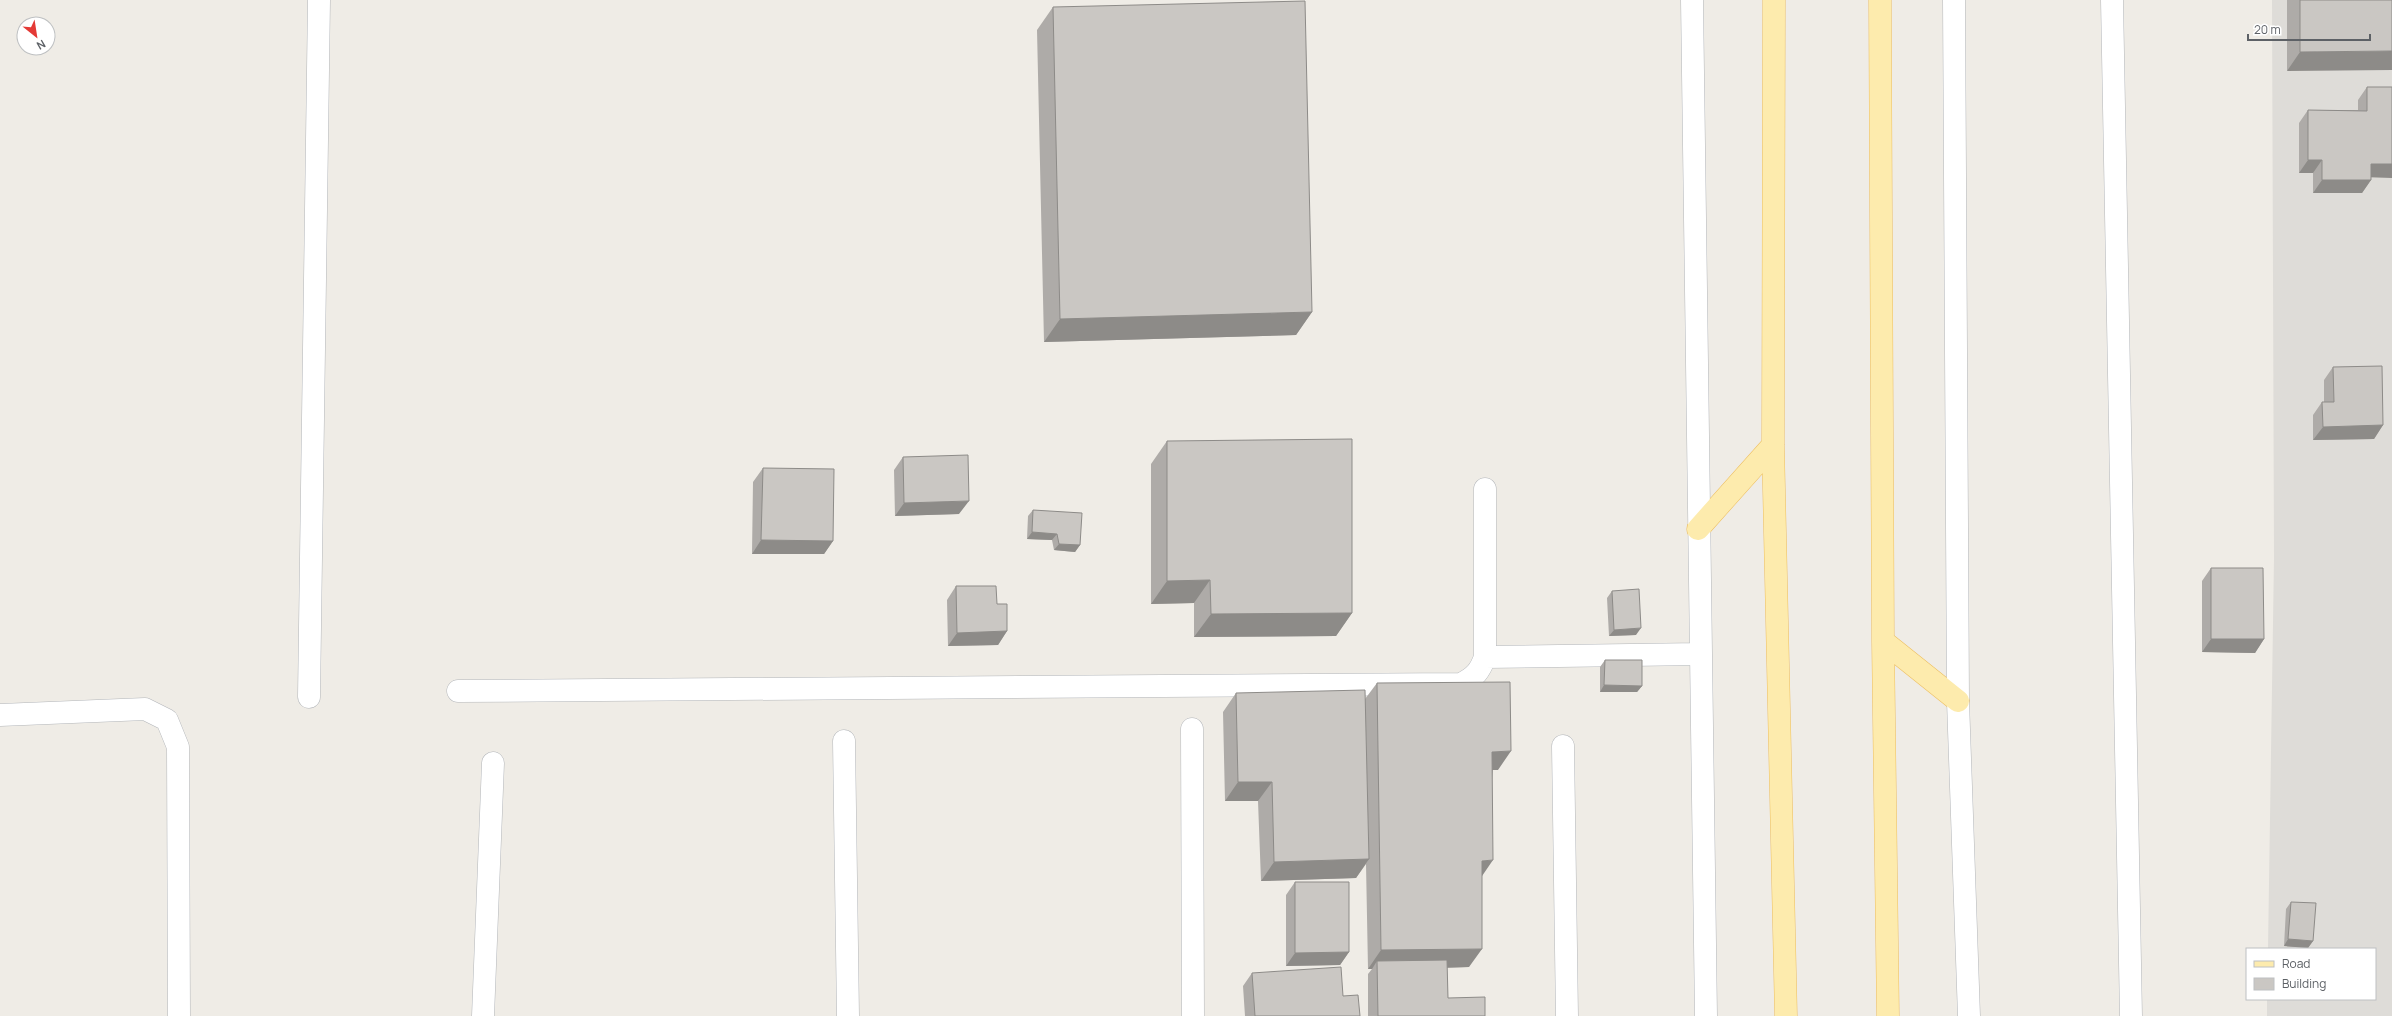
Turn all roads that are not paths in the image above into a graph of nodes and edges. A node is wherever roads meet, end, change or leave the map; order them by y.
1 (319, 0) edge
2 (1692, 0) edge
3 (1774, 0) edge
4 (1880, 0) edge
5 (1954, 0) edge
6 (2112, 0) edge
7 (1772, 445) junction
8 (1485, 489) dead end
9 (1698, 529) junction
10 (1883, 641) junction
11 (1700, 654) junction
12 (1485, 657) junction
13 (458, 690) dead end
14 (309, 696) dead end
15 (1958, 702) junction
16 (0, 715) edge
17 (1192, 729) dead end
18 (844, 741) dead end
19 (1563, 746) dead end
20 (493, 763) dead end
21 (179, 1016) edge
22 (483, 1016) edge
23 (848, 1016) edge
24 (1193, 1016) edge
25 (1567, 1016) edge
26 (1706, 1016) edge
27 (1786, 1016) edge
28 (1888, 1016) edge
29 (1969, 1016) edge
30 (2132, 1016) edge

1 - 14 street
2 - 9 street
3 - 7 main road
4 - 10 main road
5 - 15 street
6 - 30 street
7 - 9 main road
7 - 27 main road
8 - 12 street
9 - 11 street
10 - 15 main road
10 - 28 main road
11 - 12 street
11 - 26 street
12 - 13 street
15 - 29 street
16 - 21 street
17 - 24 street
18 - 23 street
19 - 25 street
20 - 22 street

